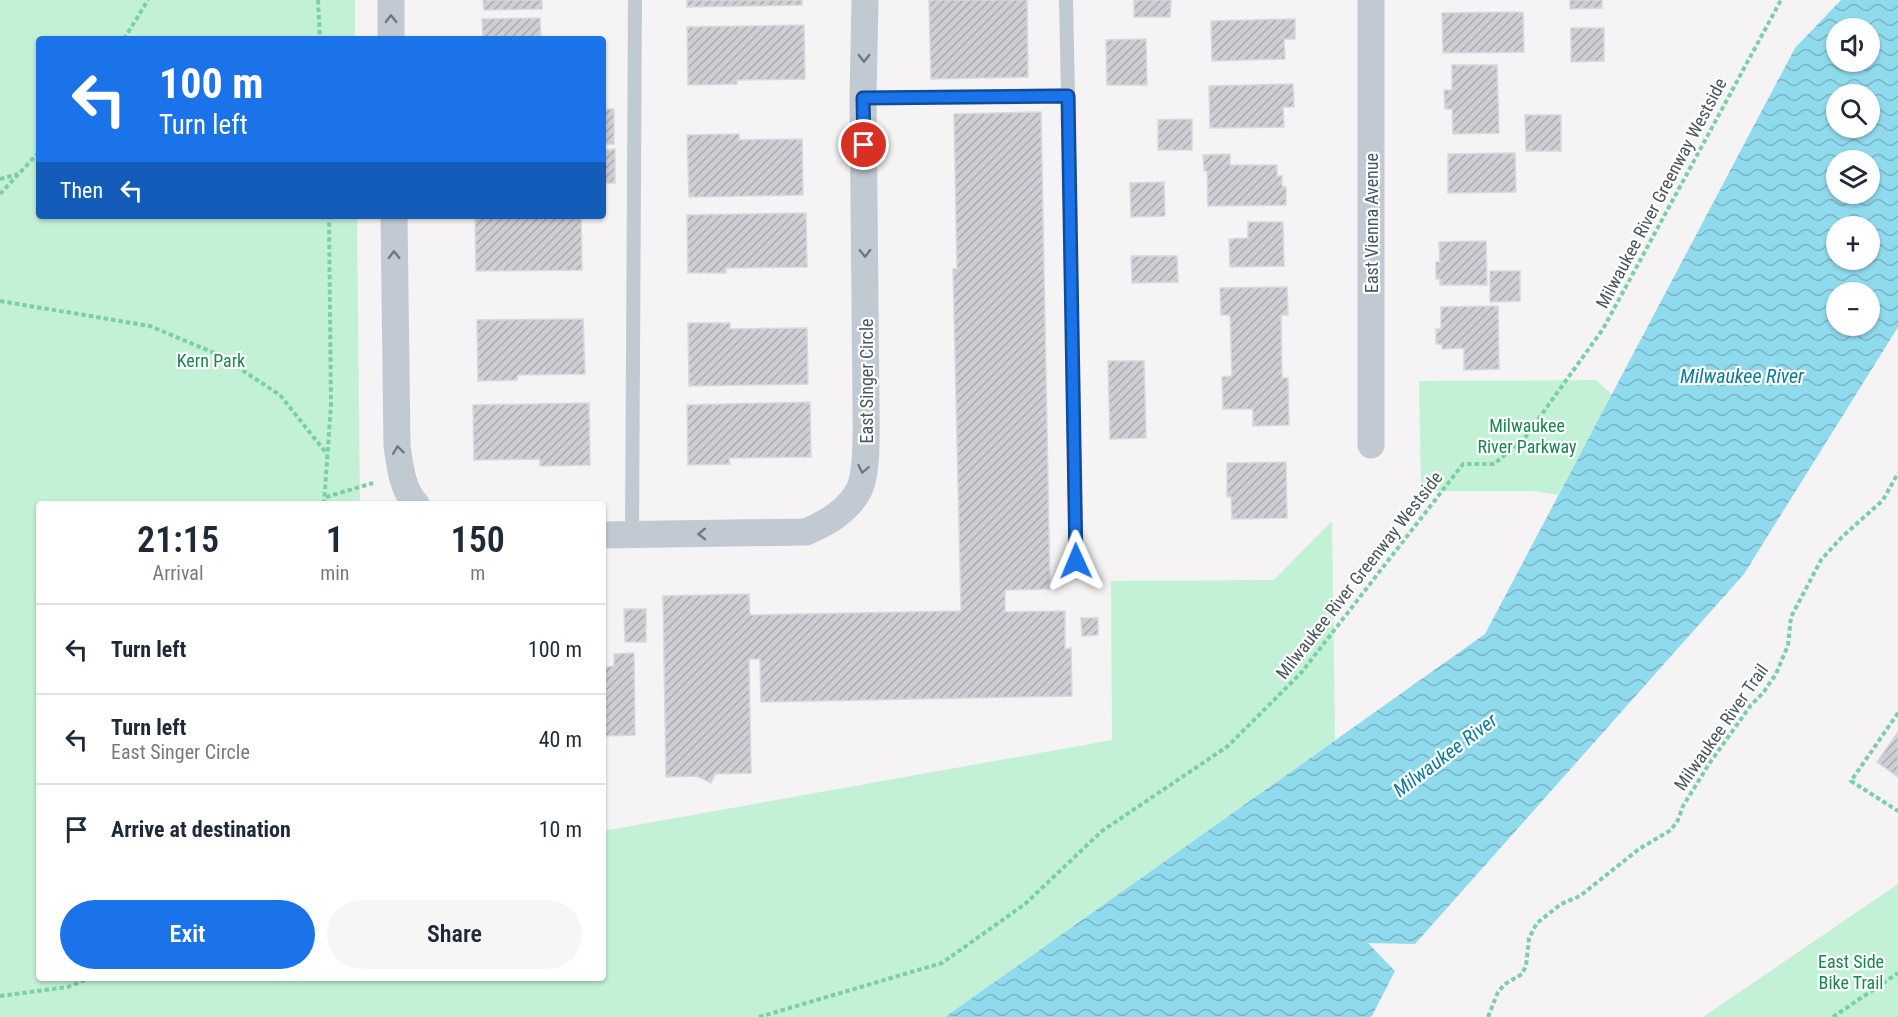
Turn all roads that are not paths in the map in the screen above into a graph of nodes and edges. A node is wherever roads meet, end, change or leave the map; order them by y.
1 (391, 0) edge
2 (635, 0) edge
3 (865, 0) edge
4 (1066, 0) edge
5 (1371, 0) edge
6 (391, 36) edge
7 (1068, 96) junction
8 (863, 98) junction
9 (394, 219) edge
10 (1371, 445) dead end
11 (413, 501) edge
12 (632, 534) junction
13 (606, 535) edge
14 (1076, 561) dead end

6 -> 1 street
2 - 12 lane
3 -> 8 street, East Singer Circle
4 - 7 lane
5 - 10 street, East Vienna Avenue
7 - 8 lane
7 - 14 lane
8 -> 12 street, East Singer Circle
11 -> 9 street
12 - 13 street, East Singer Circle

